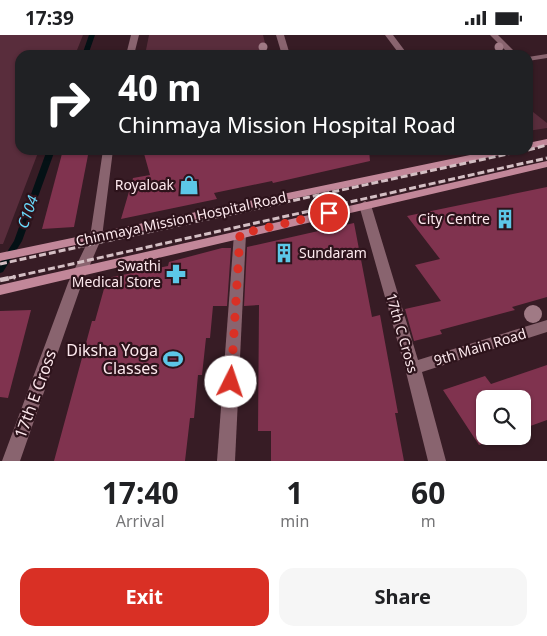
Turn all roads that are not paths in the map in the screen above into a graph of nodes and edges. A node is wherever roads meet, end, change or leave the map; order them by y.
1 (135, 35) edge
2 (280, 35) edge
3 (389, 35) edge
4 (494, 35) edge
5 (131, 50) edge
6 (284, 50) edge
7 (400, 50) edge
8 (509, 50) edge
9 (547, 56) edge
10 (533, 58) edge
11 (547, 142) edge
12 (533, 145) edge
13 (107, 155) edge
14 (485, 155) edge
15 (547, 164) edge
16 (365, 205) junction
17 (240, 234) junction
18 (96, 237) junction
19 (0, 257) edge
20 (82, 272) junction
21 (0, 290) edge
22 (547, 326) edge
23 (413, 368) junction
24 (11, 461) edge
25 (226, 461) edge
26 (437, 461) edge

1 - 5 street
2 - 6 street
3 - 7 street
4 - 8 street
9 - 10 street
11 - 12 main road
13 - 18 street, 17th E Cross
14 - 18 main road, Chinmaya Mission Hospital Road
15 - 16 main road, Chinmaya Mission Hospital Road
16 - 17 main road, Chinmaya Mission Hospital Road
16 - 23 street, 17th C Cross
17 - 20 main road, Chinmaya Mission Hospital Road
17 - 25 street
18 - 19 main road, Chinmaya Mission Hospital Road
18 - 20 street, 17th E Cross
20 - 21 main road, Chinmaya Mission Hospital Road
20 - 24 street, 17th E Cross
22 - 23 street, 9th Main Road
23 - 26 street, 17th C Cross

